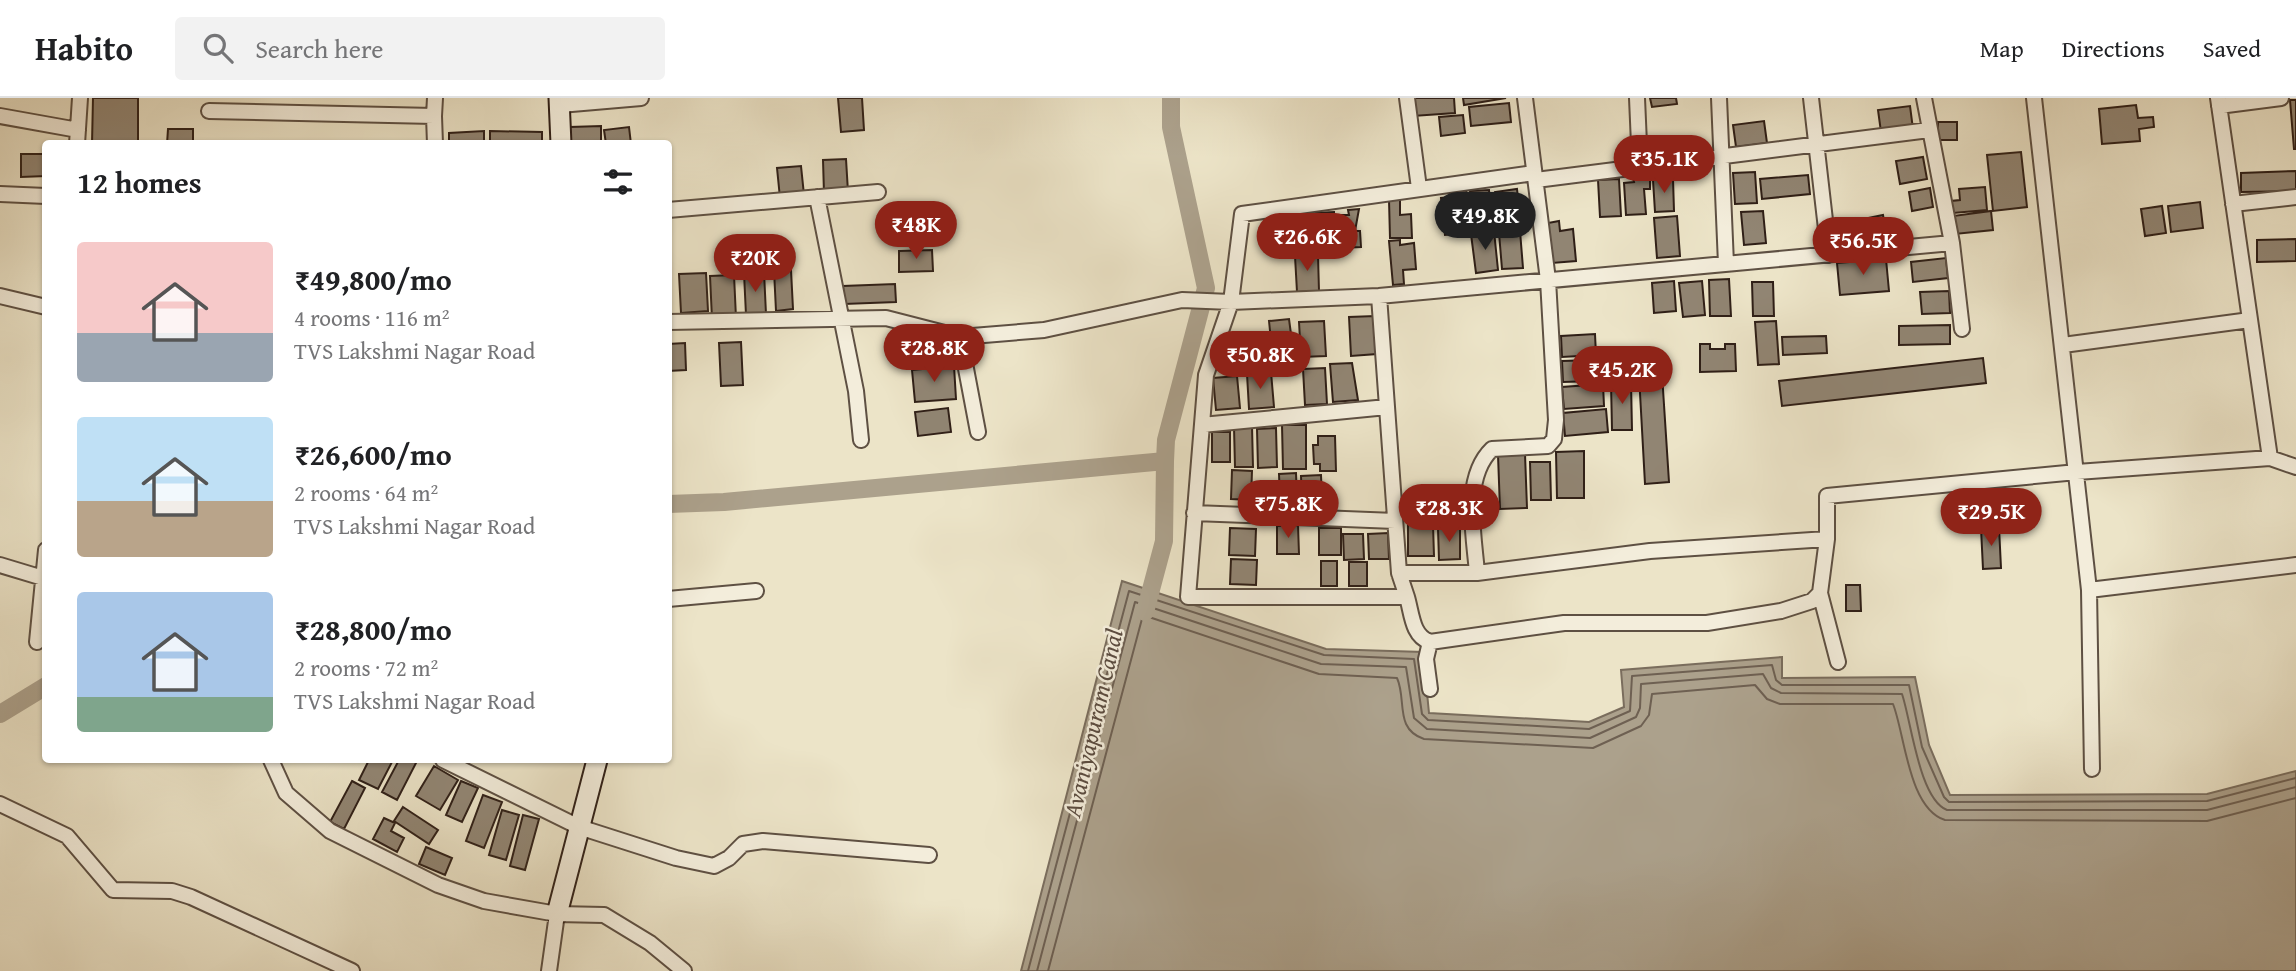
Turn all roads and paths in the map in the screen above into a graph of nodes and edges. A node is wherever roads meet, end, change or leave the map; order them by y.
1 (80, 98) edge
2 (435, 98) edge
3 (641, 98) edge
4 (1407, 98) edge
5 (1525, 98) edge
6 (1637, 98) edge
7 (1719, 98) edge
8 (1811, 98) edge
9 (1924, 98) edge
10 (2034, 98) edge
11 (2281, 98) edge
12 (560, 102) edge
13 (2219, 102) edge
14 (209, 111) dead end
15 (0, 116) edge
16 (434, 116) junction
17 (1929, 130) junction
18 (77, 137) edge
19 (435, 140) edge
20 (561, 140) edge
21 (1816, 145) junction
22 (1720, 158) junction
23 (1640, 167) junction
24 (1535, 177) junction
25 (1419, 188) junction
26 (878, 192) dead end
27 (0, 194) edge
28 (42, 197) edge
29 (817, 197) junction
30 (2296, 197) edge
31 (2234, 204) junction
32 (672, 210) edge
33 (1952, 243) junction
34 (1829, 255) junction
35 (1726, 264) junction
36 (1548, 280) junction
37 (0, 296) edge
38 (1379, 296) junction
39 (1231, 303) junction
40 (42, 306) edge
41 (840, 319) junction
42 (2250, 320) junction
43 (672, 322) edge
44 (1962, 329) dead end
45 (960, 337) junction
46 (2063, 345) junction
47 (1387, 407) junction
48 (1202, 425) junction
49 (978, 432) dead end
50 (861, 440) dead end
51 (2270, 458) junction
52 (2296, 467) edge
53 (2077, 472) junction
54 (1194, 513) junction
55 (1395, 521) junction
56 (1827, 539) junction
57 (42, 563) edge
58 (0, 565) edge
59 (2296, 565) edge
60 (1399, 573) junction
61 (1478, 573) junction
62 (2089, 590) junction
63 (756, 592) dead end
64 (42, 593) edge
65 (1819, 593) junction
66 (1407, 597) junction
67 (672, 599) edge
68 (37, 642) dead end
69 (1430, 642) junction
70 (1838, 662) dead end
71 (1430, 689) dead end
72 (272, 763) edge
73 (449, 763) edge
74 (596, 763) edge
75 (2092, 769) dead end
76 (0, 804) edge
77 (579, 827) junction
78 (929, 855) dead end
79 (557, 914) junction
80 (352, 971) edge
81 (549, 971) edge
82 (684, 971) edge

1 - 18 street
2 - 16 street
3 - 12 street
4 - 25 street
5 - 24 street
6 - 23 street
7 - 22 street
8 - 21 street
9 - 17 street
10 - 46 street
11 - 13 street
12 - 20 street
13 - 31 street
14 - 16 street
15 - 18 street
16 - 19 street
17 - 21 street
17 - 33 street
21 - 22 street
21 - 34 street
22 - 23 street
22 - 35 street
23 - 24 street
24 - 25 street
24 - 36 street
25 - 39 street
26 - 29 street
27 - 28 street
29 - 32 street
29 - 41 street
30 - 31 street
31 - 42 street
33 - 34 street
33 - 44 street
34 - 35 street
35 - 36 street
36 - 38 street
36 - 61 street
37 - 40 street
38 - 39 street
38 - 47 street
39 - 45 street
39 - 48 street
41 - 43 street
41 - 45 street
41 - 50 street
42 - 46 street
42 - 51 street
45 - 49 street
46 - 53 street
47 - 48 street
47 - 55 street
48 - 54 street
51 - 52 street
51 - 53 street
53 - 56 street
53 - 62 street
54 - 55 street
54 - 66 street
55 - 60 street
56 - 61 street
56 - 65 street
57 - 58 street
59 - 62 street
60 - 61 street
60 - 66 street
62 - 75 street
63 - 67 street
64 - 68 street
65 - 69 street
65 - 70 street
66 - 69 street
69 - 71 street
72 - 79 street
73 - 77 street
74 - 77 street
76 - 80 street
77 - 78 street
77 - 79 street
79 - 81 street
79 - 82 street

